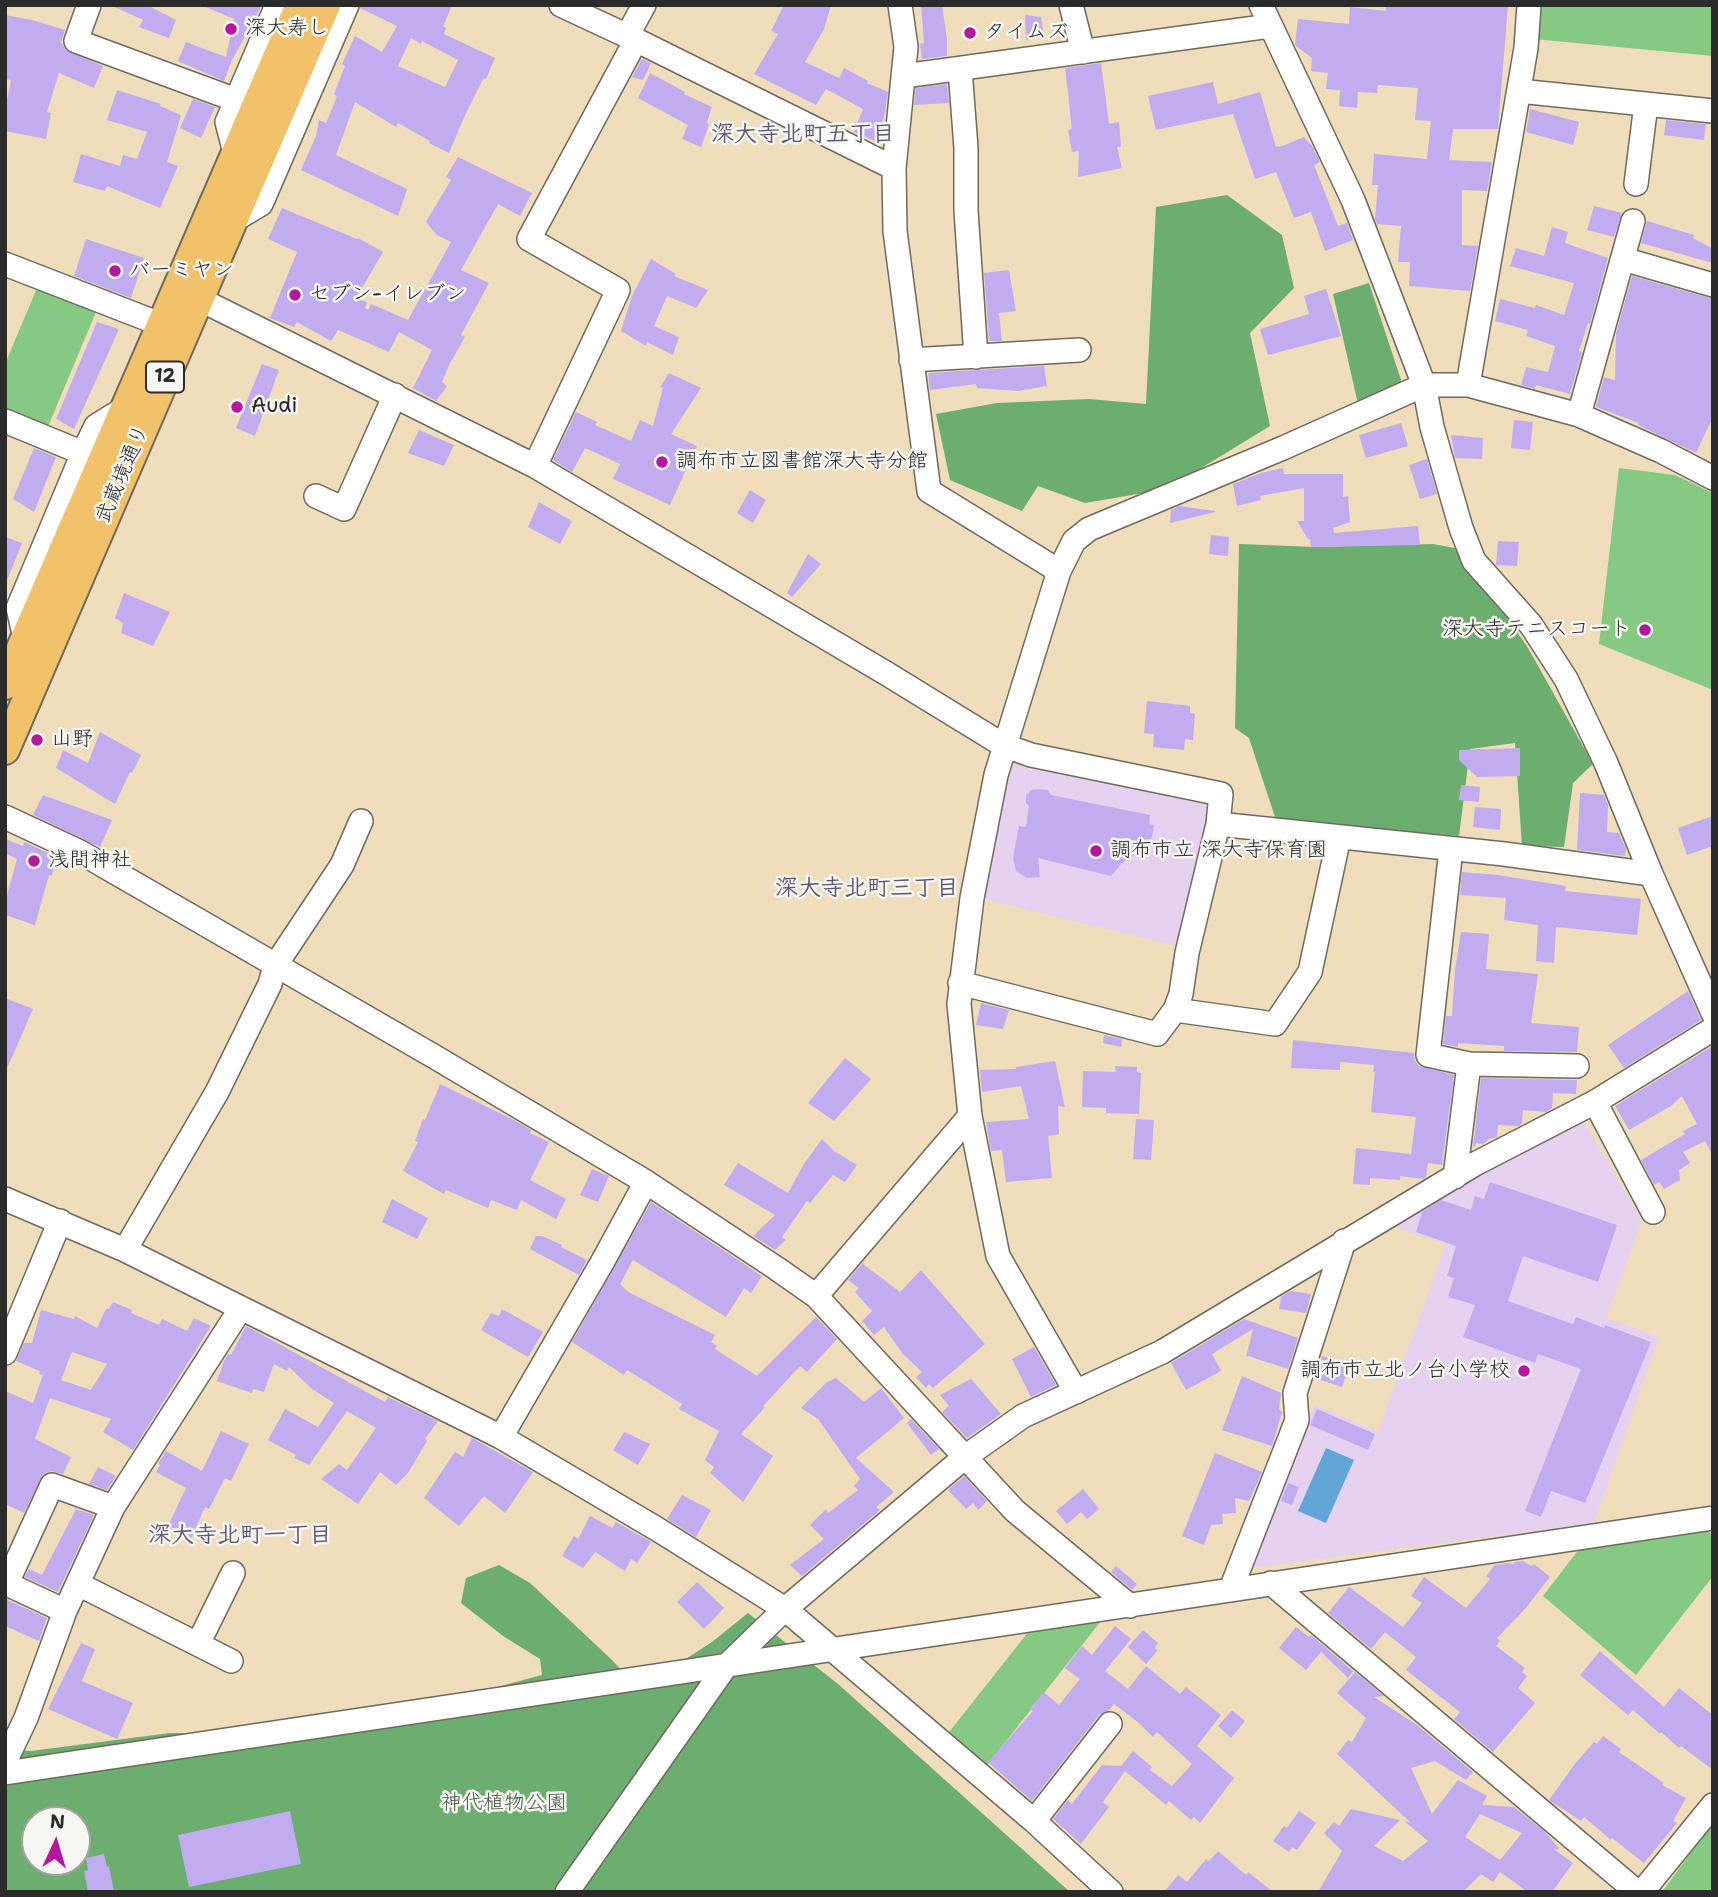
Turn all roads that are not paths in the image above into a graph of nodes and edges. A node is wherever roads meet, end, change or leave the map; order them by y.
1 (89, 5) edge
2 (277, 5) edge
3 (300, 5) edge
4 (326, 5) edge
5 (347, 5) edge
6 (561, 5) edge
7 (644, 5) edge
8 (900, 5) edge
9 (1071, 5) edge
10 (1528, 5) edge
11 (1266, 16) edge
12 (632, 38) junction
13 (1083, 51) junction
14 (960, 69) junction
15 (904, 76) junction
16 (1519, 91) junction
17 (236, 100) junction
18 (1646, 104) junction
19 (1713, 111) edge
20 (236, 153) junction
21 (894, 168) junction
22 (1636, 184) dead end
23 (234, 220) junction
24 (1633, 221) dead end
25 (1623, 258) junction
26 (5, 264) edge
27 (1713, 285) edge
28 (188, 294) junction
29 (173, 329) junction
30 (1079, 350) dead end
31 (976, 357) junction
32 (911, 360) junction
33 (1424, 385) junction
34 (1468, 385) junction
35 (395, 395) junction
36 (125, 408) junction
37 (1579, 415) junction
38 (5, 421) edge
39 (83, 453) junction
40 (535, 466) junction
41 (1713, 478) edge
42 (316, 496) dead end
43 (1059, 571) junction
44 (13, 661) edge
45 (1003, 746) junction
46 (5, 750) edge
47 (5, 817) edge
48 (361, 821) dead end
49 (1218, 824) junction
50 (1339, 837) junction
51 (1451, 849) junction
52 (1651, 874) junction
53 (275, 965) junction
54 (960, 983) junction
55 (1175, 1010) junction
56 (1713, 1013) edge
57 (1713, 1029) edge
58 (1469, 1063) junction
59 (1577, 1066) dead end
60 (1595, 1102) junction
61 (970, 1116) junction
62 (1454, 1177) junction
63 (646, 1182) junction
64 (5, 1199) edge
65 (1653, 1212) dead end
66 (60, 1221) junction
67 (1344, 1241) junction
68 (125, 1251) junction
69 (816, 1296) junction
70 (242, 1308) junction
71 (5, 1353) edge
72 (1076, 1392) junction
73 (501, 1437) junction
74 (965, 1457) junction
75 (113, 1507) junction
76 (1713, 1518) edge
77 (233, 1573) dead end
78 (6, 1583) edge
79 (1270, 1583) junction
80 (78, 1584) junction
81 (1231, 1588) junction
82 (1130, 1606) junction
83 (785, 1609) junction
84 (65, 1611) junction
85 (198, 1644) junction
86 (830, 1650) junction
87 (231, 1661) dead end
88 (726, 1666) junction
89 (1110, 1724) dead end
90 (5, 1762) edge
91 (5, 1773) edge
92 (1713, 1805) edge
93 (1034, 1821) junction
94 (567, 1892) edge
95 (1111, 1892) edge
96 (1639, 1892) edge

1 - 17 street
2 - 17 street
3 - 20 main road, 武蔵境通り / 12
4 - 23 main road, 武蔵境通り / 12
5 - 23 street
6 - 12 street
7 - 12 street
8 - 15 street
9 - 13 street
10 - 16 street
11 - 13 street
11 - 33 street
12 - 21 street
12 - 40 street
13 - 14 street
14 - 15 street
14 - 31 street
15 - 21 street
16 - 18 street
16 - 34 street
17 - 20 street
18 - 19 street
18 - 22 street
20 - 28 main road, 武蔵境通り / 12
21 - 32 street
23 - 28 main road, 武蔵境通り / 12
24 - 25 street
25 - 27 street
25 - 37 street
26 - 29 street
28 - 29 main road, 武蔵境通り / 12
28 - 35 street
29 - 36 main road, 武蔵境通り / 12
29 - 46 main road, 武蔵境通り / 12
30 - 31 street
31 - 32 street
32 - 43 street
33 - 34 street
33 - 43 street
33 - 52 street
34 - 37 street
35 - 40 street
35 - 42 street
36 - 39 street
36 - 44 main road, 武蔵境通り / 12
37 - 41 street
38 - 39 street
39 - 44 street
40 - 45 street
43 - 45 street
45 - 49 street
45 - 54 street
47 - 53 street
48 - 53 street
49 - 50 street
49 - 55 street
50 - 51 street
50 - 55 street
51 - 52 street
51 - 58 street
52 - 56 street
53 - 63 street
53 - 68 street
54 - 55 street
54 - 61 street
57 - 60 street
58 - 59 street
58 - 62 street
60 - 62 street
60 - 65 street
61 - 69 street
61 - 72 street
62 - 67 street
63 - 69 street
63 - 73 street
64 - 66 street
66 - 68 street
66 - 71 street
67 - 72 street
67 - 81 street
68 - 70 street
69 - 74 street
70 - 73 street
70 - 75 street
72 - 74 street
73 - 83 street
74 - 82 street
74 - 83 street
75 - 78 street
75 - 80 street
76 - 79 street
77 - 85 street
78 - 84 street
79 - 81 street
79 - 96 street
80 - 84 street
80 - 85 street
81 - 82 street
82 - 86 street
83 - 86 street
83 - 88 street
84 - 90 street
85 - 87 street
86 - 88 street
86 - 93 street
88 - 91 street
88 - 94 street
89 - 93 street
92 - 96 street
93 - 95 street

